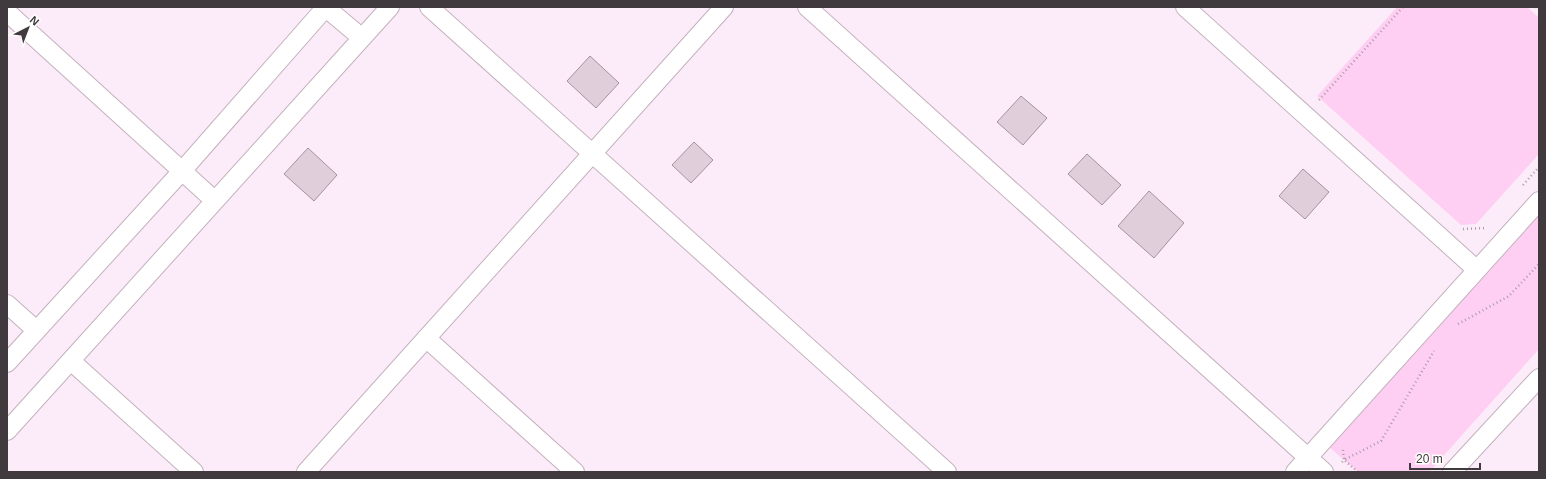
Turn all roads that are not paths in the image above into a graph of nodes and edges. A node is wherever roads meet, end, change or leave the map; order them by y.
1 (326, 7) edge
2 (390, 7) edge
3 (429, 7) edge
4 (724, 7) edge
5 (807, 7) edge
6 (1185, 7) edge
7 (7, 12) edge
8 (362, 38) junction
9 (592, 154) junction
10 (182, 171) junction
11 (214, 200) junction
12 (1539, 201) edge
13 (1477, 270) junction
14 (7, 304) edge
15 (36, 330) junction
16 (426, 338) junction
17 (71, 361) junction
18 (7, 363) edge
19 (1539, 378) edge
20 (7, 431) edge
21 (1308, 458) junction
22 (194, 472) edge
23 (306, 472) edge
24 (575, 472) edge
25 (947, 472) edge
26 (1295, 472) edge
27 (1324, 472) edge
28 (1452, 472) edge

1 - 8 street
1 - 10 street
2 - 8 street
3 - 9 street
4 - 9 street
5 - 21 street
6 - 13 street
7 - 10 street
8 - 11 street
9 - 16 street
9 - 25 street
10 - 11 street
10 - 15 street
11 - 17 street
12 - 13 street
13 - 21 street
14 - 15 street
15 - 18 street
16 - 23 street
16 - 24 street
17 - 20 street
17 - 22 street
19 - 28 street
21 - 26 street
21 - 27 street

